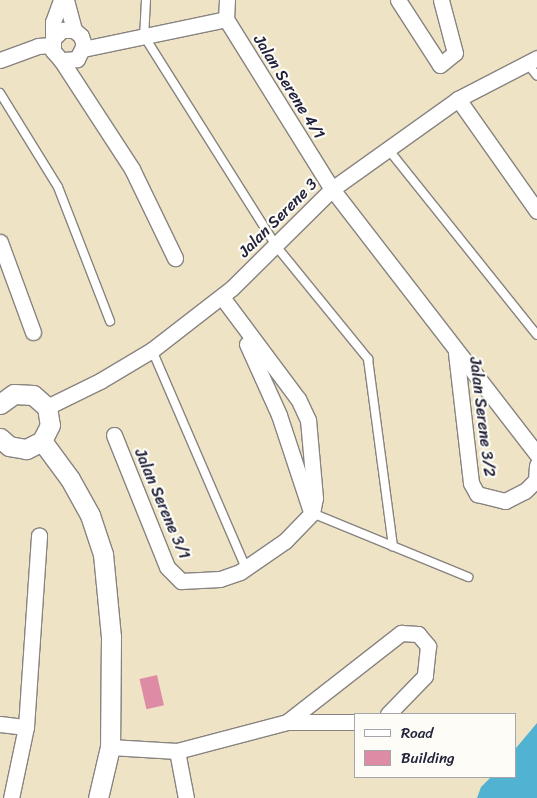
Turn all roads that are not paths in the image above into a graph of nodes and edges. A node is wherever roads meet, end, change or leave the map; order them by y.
1 (61, 0) edge
2 (66, 0) edge
3 (146, 0) edge
4 (228, 0) edge
5 (398, 0) edge
6 (441, 0) edge
7 (226, 19) junction
8 (144, 36) junction
9 (80, 43) junction
10 (55, 50) junction
11 (7, 58) edge
12 (532, 61) edge
13 (537, 76) edge
14 (0, 93) edge
15 (85, 95) junction
16 (458, 99) junction
17 (388, 149) junction
18 (332, 189) junction
19 (537, 211) edge
20 (0, 242) edge
21 (276, 246) junction
22 (175, 258) dead end
23 (222, 297) junction
24 (110, 321) dead end
25 (238, 323) junction
26 (33, 332) dead end
27 (537, 335) edge
28 (152, 350) junction
29 (456, 352) junction
30 (2, 397) edge
31 (47, 407) junction
32 (114, 435) dead end
33 (0, 438) edge
34 (42, 441) junction
35 (537, 454) edge
36 (537, 465) edge
37 (312, 513) junction
38 (39, 535) dead end
39 (393, 546) junction
40 (246, 568) junction
41 (468, 577) dead end
42 (389, 713) edge
43 (287, 722) junction
44 (354, 722) edge
45 (0, 724) edge
46 (26, 727) junction
47 (110, 747) junction
48 (177, 751) junction
49 (11, 798) edge
50 (98, 798) edge
51 (186, 798) edge

1 - 10 street
2 - 9 street
3 - 8 lane
4 - 7 street
5 - 6 street
7 - 8 street
7 - 18 street, Jalan Serene 4/1
8 - 9 street
8 - 21 lane
9 - 10 street
9 - 10 street
9 - 15 street
10 - 11 street
10 - 15 street
12 - 13 lane
12 - 16 street, Jalan Serene 3
14 - 24 lane
15 - 22 street
16 - 17 street, Jalan Serene 3
16 - 19 street
17 - 18 street, Jalan Serene 3
17 - 27 lane
18 - 21 street, Jalan Serene 3
18 - 29 street, Jalan Serene 3/2
20 - 26 street
21 - 23 street, Jalan Serene 3
21 - 39 lane
23 - 25 street
23 - 28 street, Jalan Serene 3
25 - 37 street
25 - 37 street
28 - 31 street, Jalan Serene 3
28 - 40 lane
29 - 35 street, Jalan Serene 3/2
29 - 36 street, Jalan Serene 3/2
30 - 31 street
31 - 34 street
32 - 40 street, Jalan Serene 3/1
33 - 34 street
34 - 47 street
37 - 39 lane
37 - 40 street, Jalan Serene 3/1
38 - 46 street
39 - 41 lane
42 - 43 street
43 - 44 street
43 - 48 street
45 - 46 street
46 - 49 street
47 - 48 street
47 - 50 street
48 - 51 street

